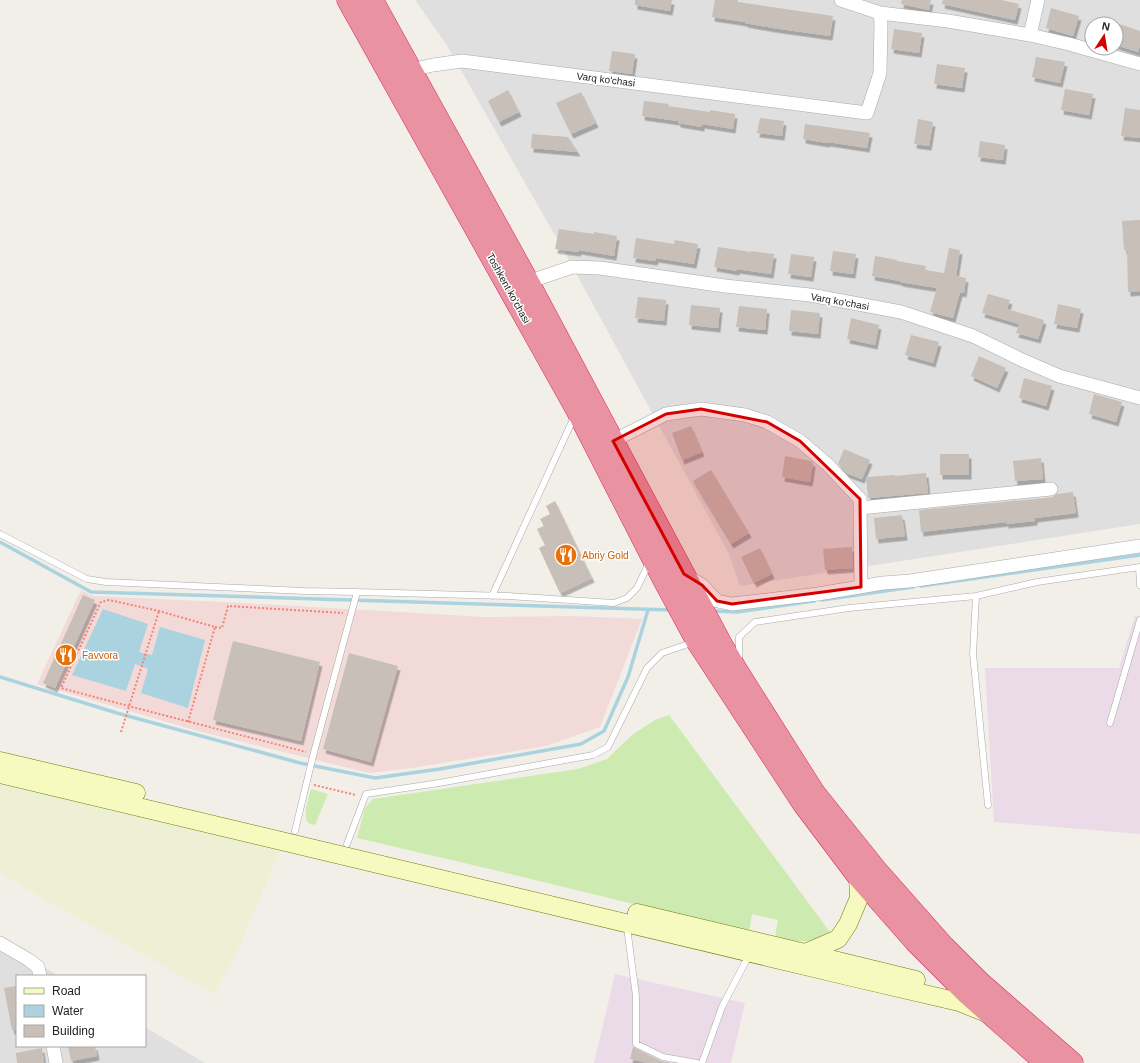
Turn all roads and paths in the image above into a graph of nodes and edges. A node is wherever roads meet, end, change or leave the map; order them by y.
1 (348, 0) edge
2 (372, 0) edge
3 (841, 0) edge
4 (1038, 0) edge
5 (880, 13) junction
6 (1030, 35) junction
7 (1140, 64) edge
8 (411, 70) junction
9 (528, 282) junction
10 (1140, 398) edge
11 (577, 410) junction
12 (613, 441) junction
13 (1050, 489) dead end
14 (860, 508) junction
15 (0, 534) edge
16 (1140, 546) edge
17 (652, 556) junction
18 (1140, 567) edge
19 (674, 576) junction
20 (1140, 585) edge
21 (861, 587) junction
22 (357, 592) junction
23 (492, 596) junction
24 (976, 596) junction
25 (158, 611) junction
26 (351, 614) junction
27 (1140, 620) edge
28 (215, 627) junction
29 (697, 641) junction
30 (740, 676) junction
31 (129, 706) junction
32 (188, 722) junction
33 (1110, 723) dead end
34 (121, 732) dead end
35 (313, 755) junction
36 (0, 761) edge
37 (0, 774) edge
38 (307, 783) junction
39 (365, 797) junction
40 (988, 805) dead end
41 (295, 832) junction
42 (347, 844) junction
43 (858, 876) junction
44 (626, 923) junction
45 (0, 943) edge
46 (805, 952) junction
47 (750, 954) junction
48 (40, 975) edge
49 (973, 987) junction
50 (994, 1016) junction
51 (53, 1047) edge
52 (56, 1063) edge
53 (697, 1063) edge
54 (702, 1063) edge
55 (1046, 1063) edge
56 (1072, 1063) edge

1 - 11 highway, Toshkent ko'chasi
2 - 8 highway, Toshkent ko'chasi
3 - 5 street
4 - 6 street
5 - 6 street
5 - 8 street, Varq ko'chasi
6 - 7 street
8 - 9 highway, Toshkent ko'chasi
9 - 10 street, Varq ko'chasi
9 - 12 highway, Toshkent ko'chasi
11 - 17 highway, Toshkent ko'chasi
11 - 23 lane
12 - 14 street
12 - 19 highway, Toshkent ko'chasi
13 - 14 street
14 - 21 street
15 - 22 lane
16 - 21 street
17 - 19 highway, Toshkent ko'chasi
17 - 23 lane
18 - 20 lane
18 - 24 lane
19 - 21 street
19 - 29 highway
19 - 30 highway
22 - 23 lane
22 - 26 lane
24 - 30 lane
24 - 40 lane
25 - 28 path
25 - 31 path
25 - 31 path
26 - 28 path
26 - 35 lane
27 - 33 lane
28 - 32 path
29 - 39 lane
29 - 43 highway
30 - 49 highway
31 - 32 path
31 - 34 path
32 - 35 path
35 - 38 lane
36 - 41 main road
37 - 44 main road
38 - 39 path
38 - 41 lane
39 - 42 lane
41 - 42 main road
42 - 46 main road
43 - 46 main road
43 - 49 highway
44 - 47 main road
44 - 53 lane
45 - 48 street
46 - 49 main road
47 - 50 main road
47 - 54 lane
49 - 50 highway
49 - 56 highway
50 - 55 highway
51 - 52 street

